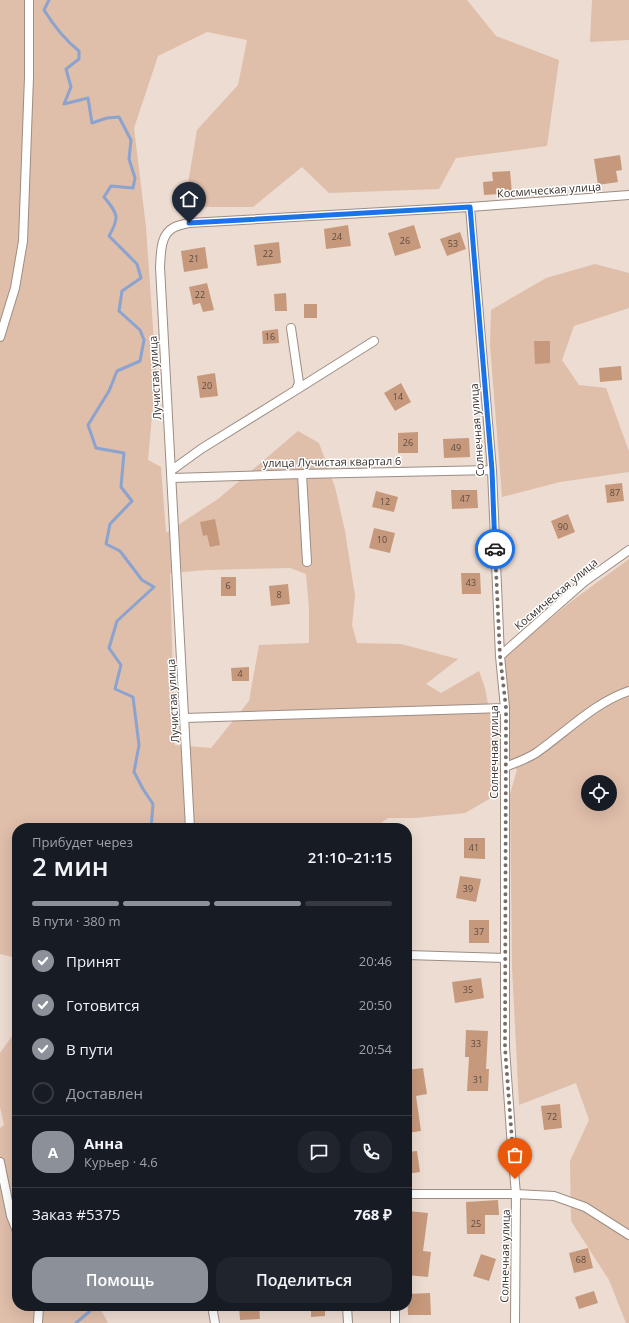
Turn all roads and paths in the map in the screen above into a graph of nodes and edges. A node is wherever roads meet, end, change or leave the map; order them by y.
1 (29, 0) edge
2 (629, 195) edge
3 (470, 207) junction
4 (291, 328) dead end
5 (0, 337) edge
6 (374, 341) dead end
7 (296, 390) junction
8 (492, 470) junction
9 (172, 474) junction
10 (302, 474) junction
11 (629, 550) edge
12 (307, 562) dead end
13 (500, 656) junction
14 (629, 691) edge
15 (506, 708) junction
16 (185, 718) junction
17 (505, 767) junction
18 (190, 823) edge
19 (412, 955) edge
20 (505, 958) junction
21 (0, 1162) edge
22 (412, 1194) edge
23 (516, 1194) junction
24 (12, 1216) edge
25 (629, 1235) edge
26 (39, 1311) edge
27 (213, 1311) edge
28 (347, 1311) edge
29 (395, 1311) edge
30 (395, 1322) dead end
31 (38, 1323) edge
32 (215, 1323) edge
33 (348, 1323) edge
34 (515, 1323) edge

1 - 5 street
2 - 3 street, Космическая улица
3 - 8 street, Солнечная улица
3 - 9 street, Лучистая улица
4 - 7 street
6 - 7 street
7 - 9 street
8 - 10 street, улица Лучистая квартал 6
8 - 13 street, Солнечная улица
9 - 10 street, улица Лучистая квартал 6
9 - 16 street, Лучистая улица
10 - 12 street
11 - 13 street, Космическая улица
13 - 15 street, Солнечная улица
14 - 17 street
15 - 16 street
15 - 17 street, Солнечная улица
16 - 18 street, Лучистая улица
17 - 20 street, Солнечная улица
19 - 20 street
20 - 23 street, Солнечная улица
21 - 24 street
22 - 23 street
23 - 25 street
23 - 34 street, Солнечная улица
26 - 31 street
27 - 32 street
28 - 33 street
29 - 30 street

